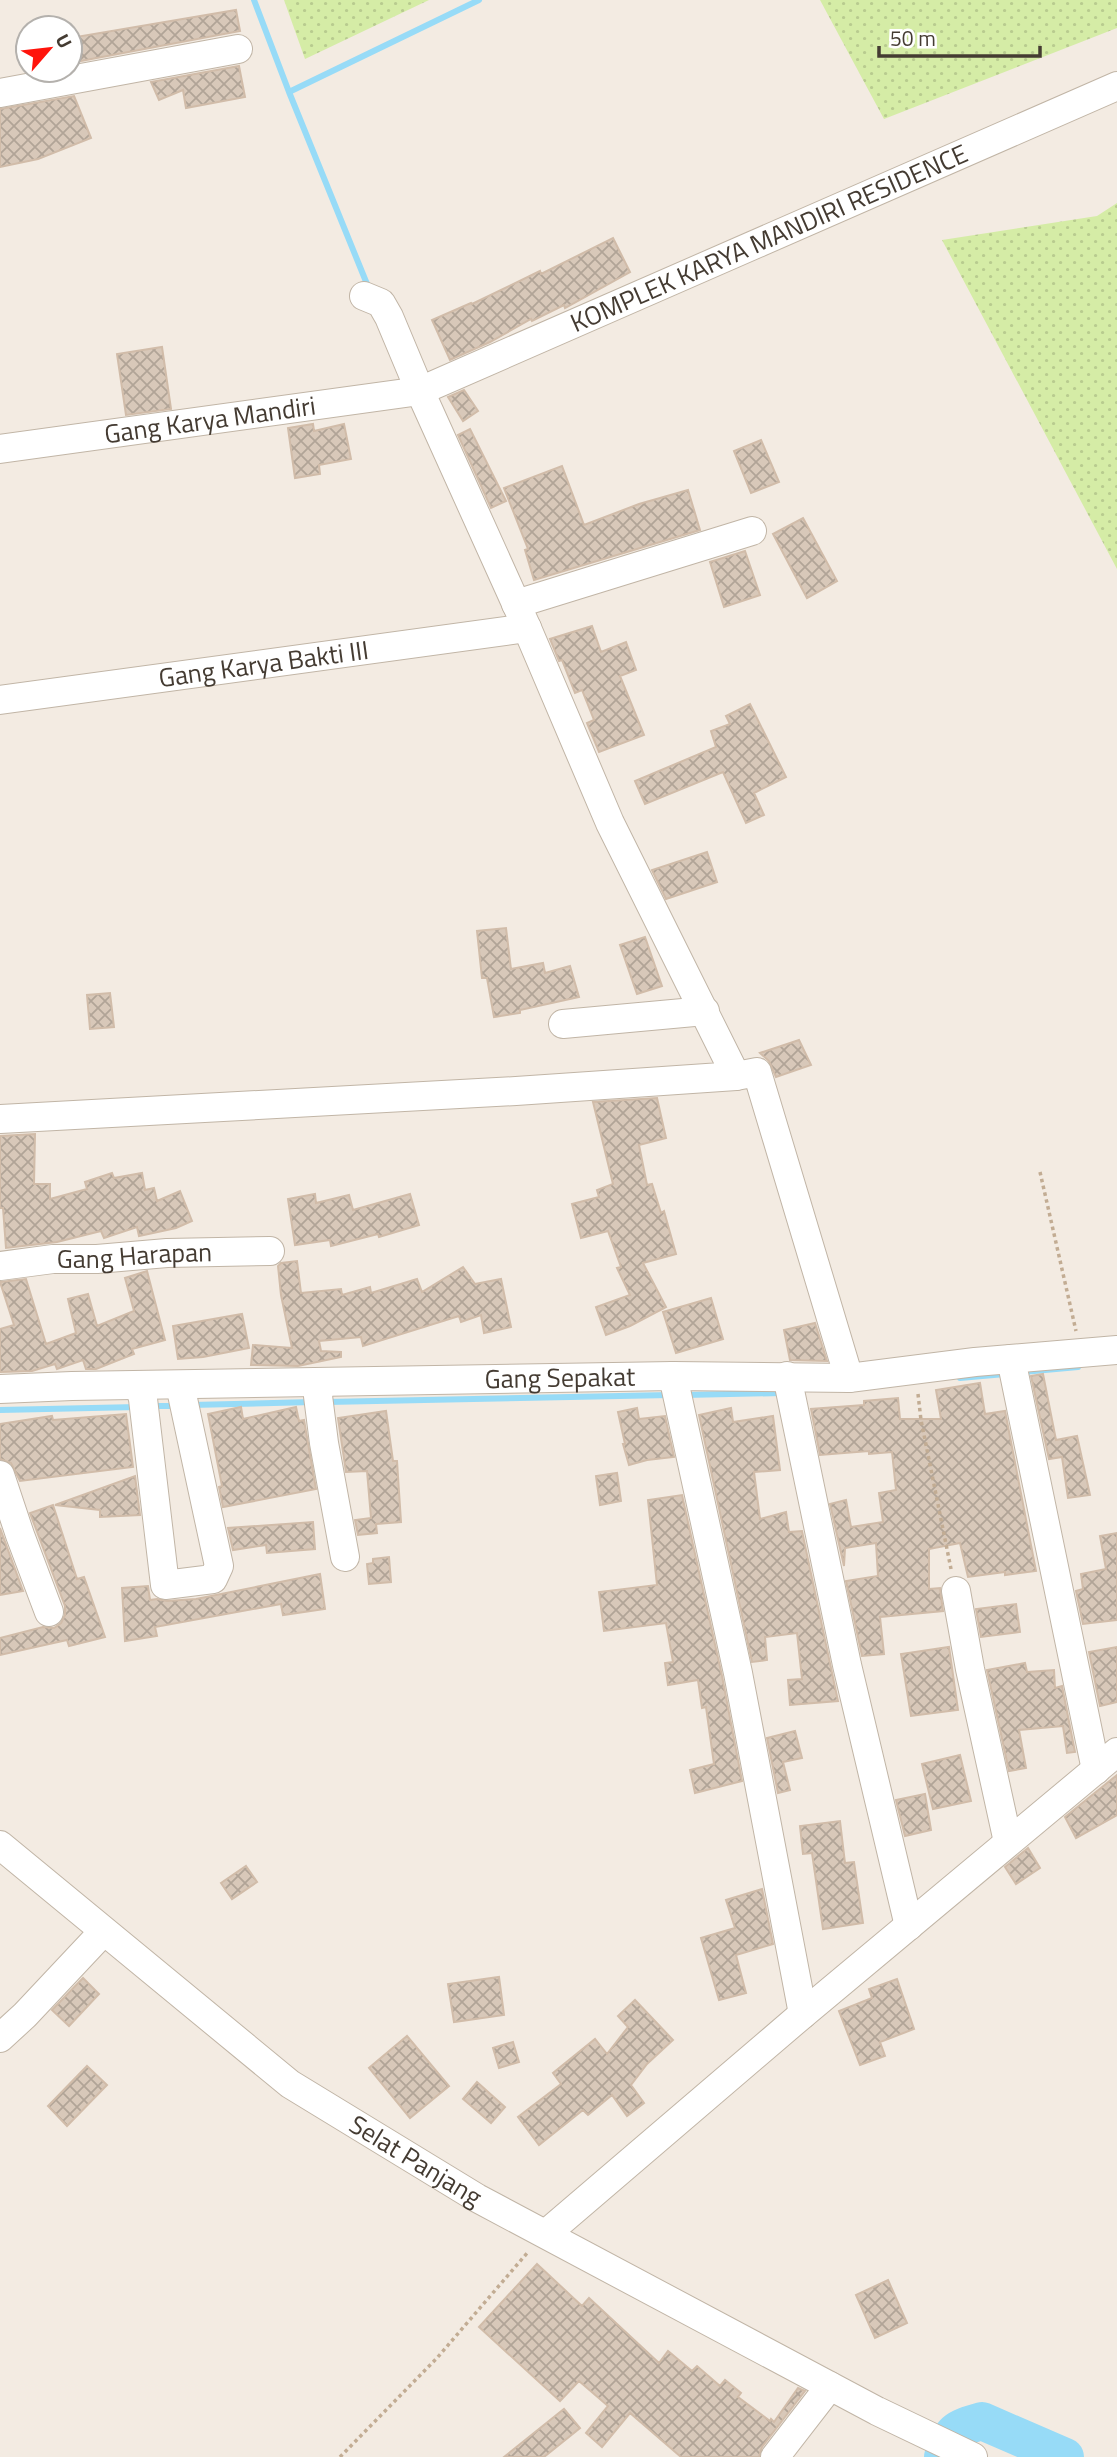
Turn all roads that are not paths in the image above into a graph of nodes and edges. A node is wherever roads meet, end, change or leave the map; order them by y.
1 (238, 49) dead end
2 (1117, 86) edge
3 (0, 93) edge
4 (364, 296) dead end
5 (420, 391) junction
6 (0, 449) edge
7 (752, 531) dead end
8 (517, 622) junction
9 (0, 700) edge
10 (694, 1011) junction
11 (563, 1024) dead end
12 (736, 1076) junction
13 (0, 1119) edge
14 (270, 1251) dead end
15 (0, 1266) edge
16 (1117, 1350) edge
17 (1013, 1368) junction
18 (849, 1378) junction
19 (788, 1386) junction
20 (0, 1389) edge
21 (677, 1391) junction
22 (320, 1397) junction
23 (183, 1399) junction
24 (142, 1402) junction
25 (0, 1475) edge
26 (345, 1557) dead end
27 (957, 1591) road end
28 (49, 1612) dead end
29 (1106, 1761) edge
30 (1008, 1842) junction
31 (0, 1845) edge
32 (909, 1926) junction
33 (103, 1932) junction
34 (803, 2014) junction
35 (0, 2038) edge
36 (547, 2233) junction
37 (830, 2386) junction
38 (775, 2457) edge
39 (973, 2457) edge

1 - 3 street
2 - 5 street, KOMPLEK KARYA MANDIRI RESIDENCE
4 - 5 street
5 - 6 street, Gang Karya Mandiri
5 - 8 street
7 - 8 street, Gang Karya Bakti III
8 - 9 street, Gang Karya Bakti III
8 - 10 street
10 - 11 street
10 - 12 street
12 - 13 street
12 - 18 street
14 - 15 street, Gang Harapan
16 - 17 street, Gang Sepakat
17 - 18 street, Gang Sepakat
17 - 29 street
18 - 19 street, Gang Sepakat
19 - 21 street, Gang Sepakat
19 - 32 street
20 - 24 street, Gang Sepakat
21 - 22 street, Gang Sepakat
21 - 34 street
22 - 23 street, Gang Sepakat
22 - 26 street
23 - 24 street, Gang Sepakat
23 - 24 street
25 - 28 street
27 - 30 street
29 - 30 street
30 - 32 street
31 - 33 street, Selat Panjang
32 - 34 street
33 - 35 street
33 - 36 street, Selat Panjang
34 - 36 street
36 - 37 street, Selat Panjang
37 - 38 street
37 - 39 street, Selat Panjang

